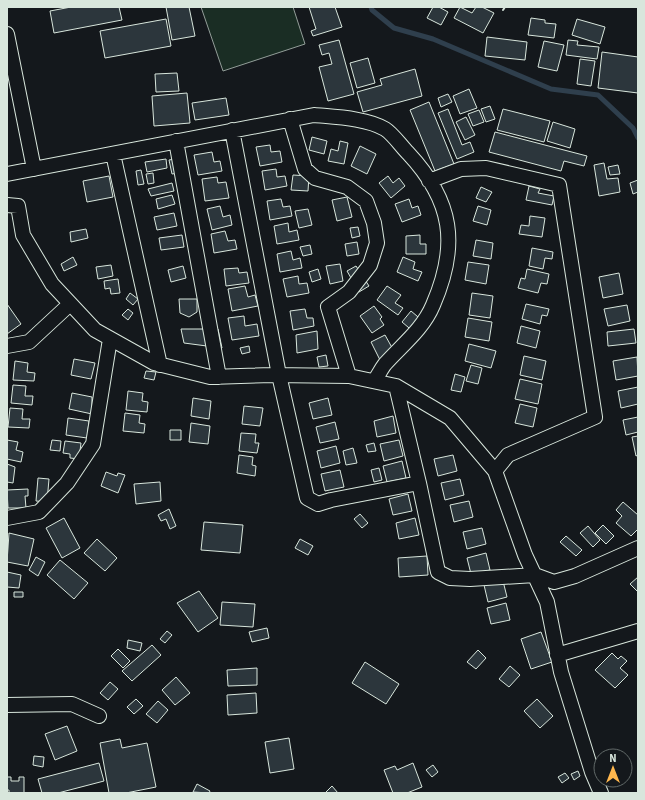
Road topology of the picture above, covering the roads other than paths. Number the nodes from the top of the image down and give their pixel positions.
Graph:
1 (7, 34) edge
2 (290, 119) junction
3 (232, 130) junction
4 (176, 141) junction
5 (113, 154) junction
6 (34, 169) junction
7 (7, 174) edge
8 (430, 181) junction
9 (7, 204) edge
10 (70, 304) junction
11 (110, 338) junction
12 (7, 346) edge
13 (160, 365) junction
14 (279, 375) junction
15 (349, 376) junction
16 (219, 377) junction
17 (374, 382) junction
18 (396, 386) junction
19 (495, 471) junction
20 (419, 484) junction
21 (7, 518) edge
22 (638, 548) edge
23 (534, 575) junction
24 (638, 631) edge
25 (557, 655) junction
26 (7, 705) edge
27 (98, 716) dead end
28 (602, 793) edge

1 - 6 street
2 - 3 street
2 - 8 street
2 - 15 street
3 - 4 street
3 - 14 street
4 - 5 street
4 - 16 street
5 - 6 street
5 - 13 street
6 - 7 street
8 - 17 street
8 - 19 street
9 - 10 street
10 - 11 street
10 - 12 street
11 - 13 street
11 - 21 street
13 - 16 street
14 - 15 street
14 - 16 street
14 - 20 street
15 - 17 street
17 - 18 street
18 - 19 street
18 - 20 street
19 - 23 street
20 - 23 street
22 - 23 street
23 - 25 street
24 - 25 street
25 - 28 street
26 - 27 street

